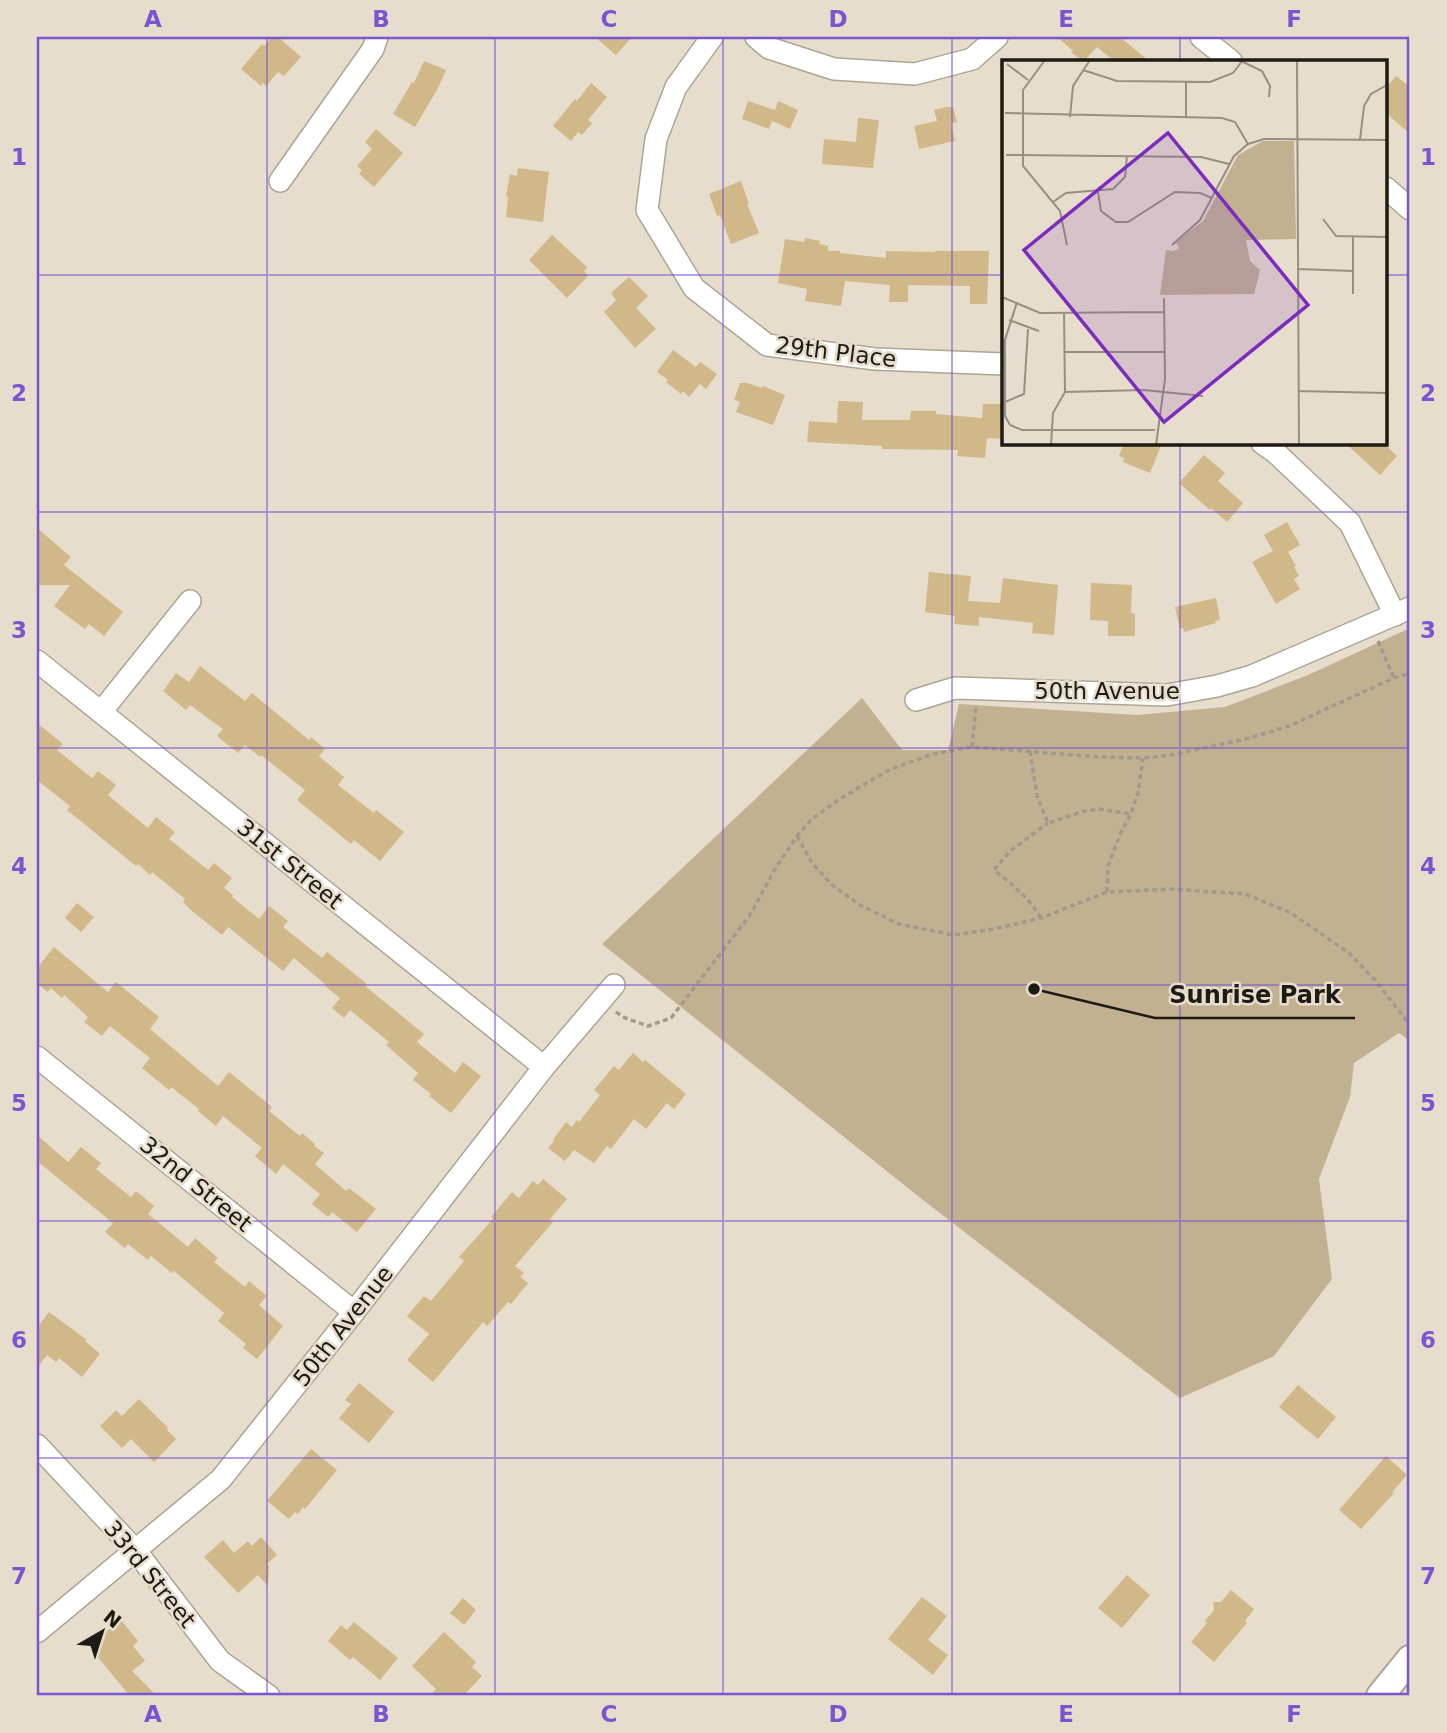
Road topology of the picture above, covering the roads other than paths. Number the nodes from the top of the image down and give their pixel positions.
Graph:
1 (377, 37) edge
2 (712, 37) edge
3 (756, 37) edge
4 (998, 37) edge
5 (1202, 37) edge
6 (1230, 60) edge
7 (280, 181) dead end
8 (1388, 190) edge
9 (1410, 209) edge
10 (1002, 364) edge
11 (1263, 444) edge
12 (190, 601) dead end
13 (1403, 611) edge
14 (37, 661) edge
15 (916, 700) dead end
16 (101, 712) junction
17 (607, 993) road end
18 (37, 1057) edge
19 (544, 1067) junction
20 (354, 1312) junction
21 (37, 1445) edge
22 (136, 1551) junction
23 (37, 1632) edge
24 (1410, 1659) edge
25 (269, 1696) edge
26 (1380, 1696) edge

1 - 7 street
2 - 10 street, 29th Place
3 - 4 street
5 - 6 street
8 - 9 street
11 - 13 street
12 - 16 street
13 - 15 street, 50th Avenue
14 - 16 street, 31st Street
16 - 19 street, 31st Street
17 - 19 street, 50th Avenue
18 - 20 street, 32nd Street
19 - 20 street, 50th Avenue
20 - 22 street, 50th Avenue
21 - 22 street, 33rd Street
22 - 23 street, 50th Avenue
22 - 25 street, 33rd Street
24 - 26 street

